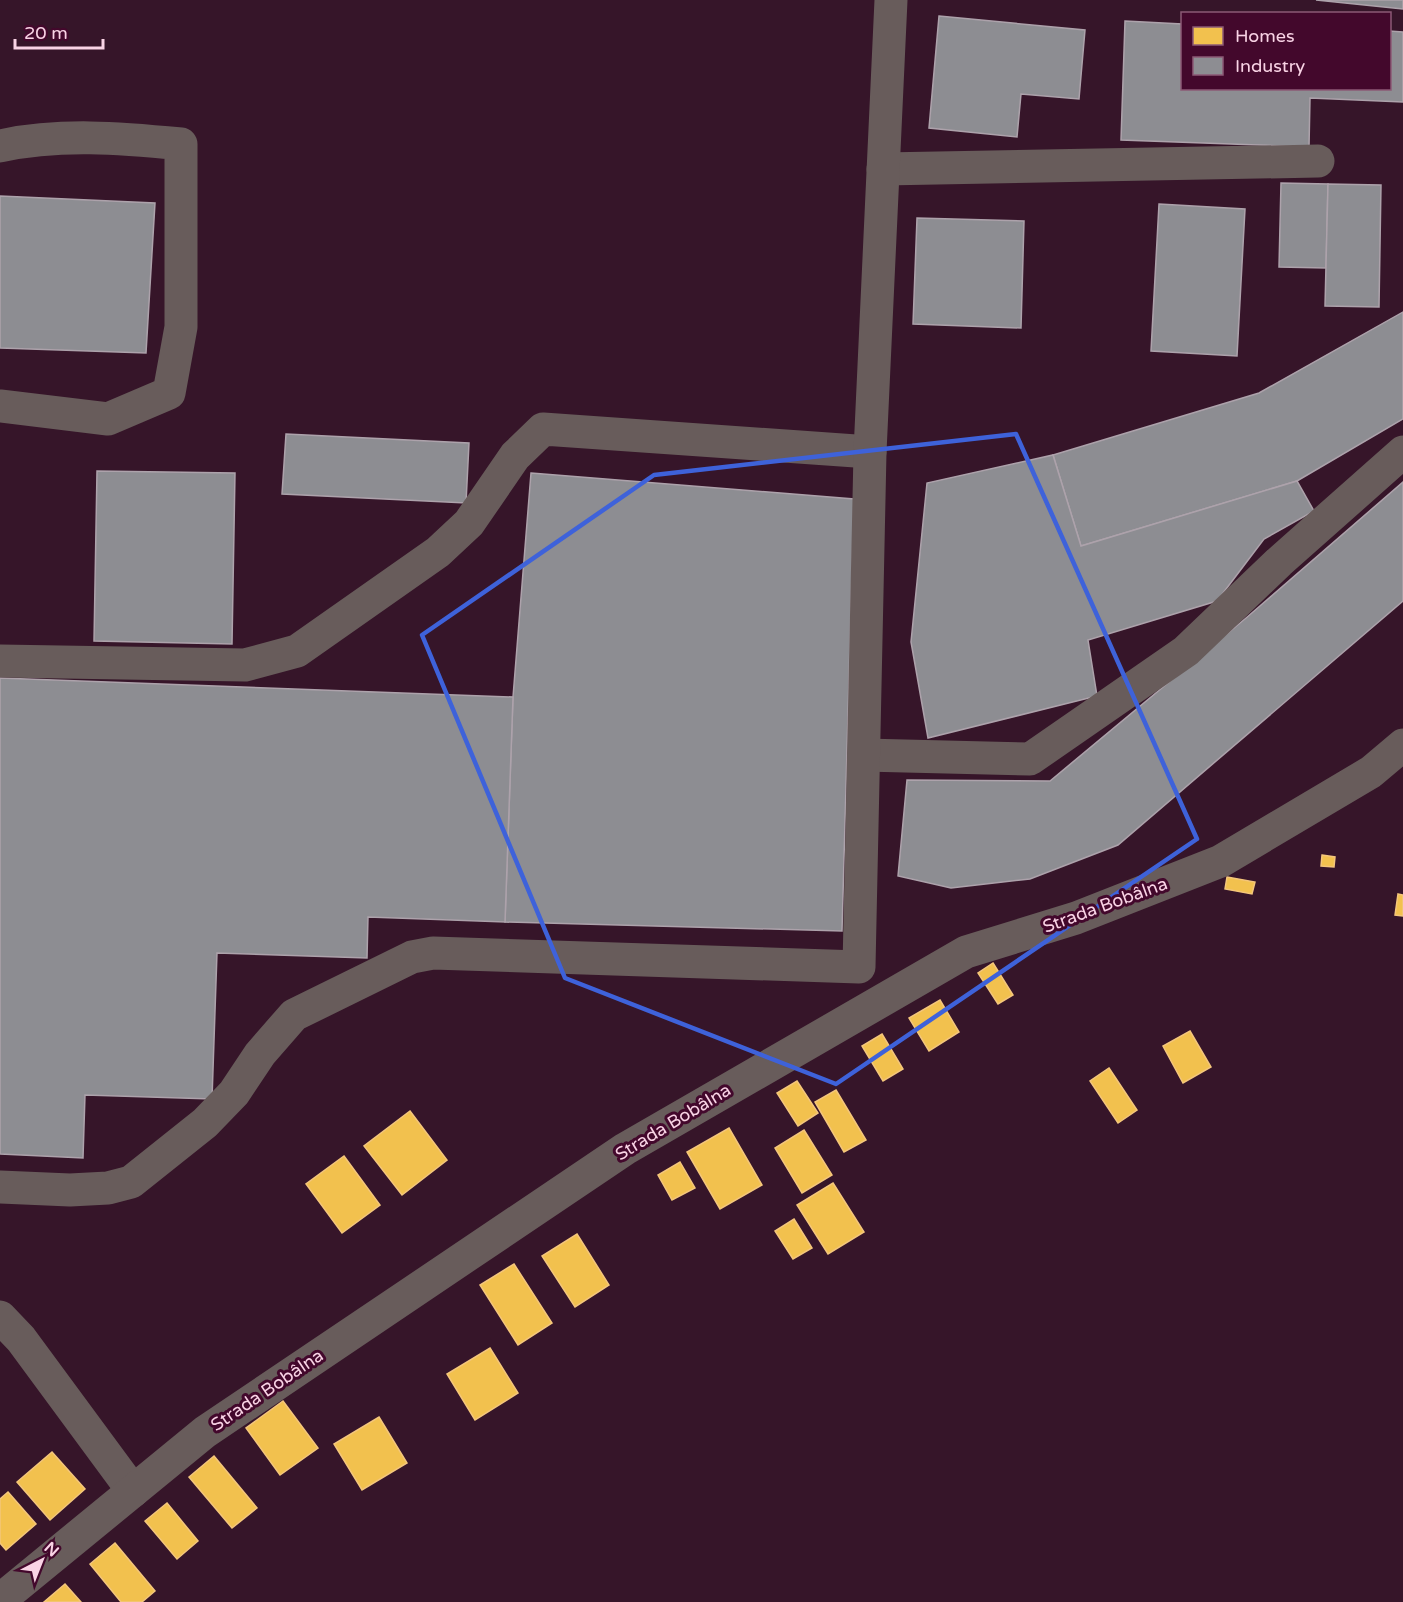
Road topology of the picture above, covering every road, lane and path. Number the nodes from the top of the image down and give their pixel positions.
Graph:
1 (891, 0) edge
2 (0, 146) edge
3 (1318, 161) dead end
4 (883, 169) junction
5 (0, 406) edge
6 (870, 452) junction
7 (1403, 452) edge
8 (0, 661) edge
9 (1403, 745) edge
10 (864, 755) junction
11 (0, 1187) edge
12 (0, 1317) edge
13 (133, 1491) junction
14 (0, 1600) edge

1 - 4 street
2 - 5 street
3 - 4 street
4 - 6 street
6 - 8 street
6 - 10 street
7 - 10 street
9 - 13 street, Strada Bobâlna
10 - 11 street
12 - 13 street
13 - 14 street, Strada Bobâlna

